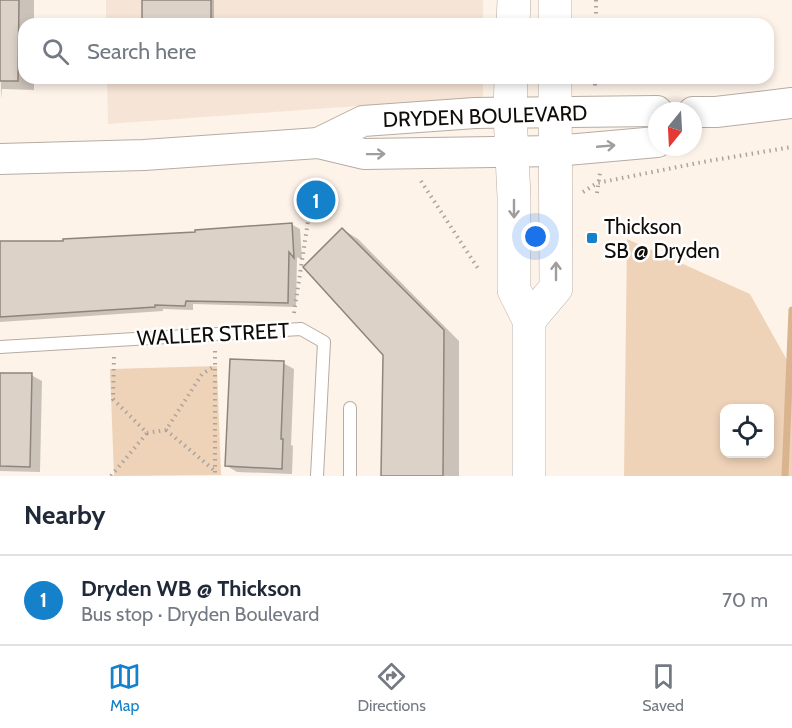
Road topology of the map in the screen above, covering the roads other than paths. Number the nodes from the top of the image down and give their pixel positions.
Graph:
1 (514, 0) edge
2 (555, 0) edge
3 (513, 18) edge
4 (555, 18) edge
5 (511, 84) edge
6 (555, 84) edge
7 (792, 103) edge
8 (648, 111) edge
9 (555, 113) junction
10 (510, 114) junction
11 (702, 116) edge
12 (318, 143) junction
13 (648, 143) edge
14 (511, 151) junction
15 (555, 151) junction
16 (0, 159) edge
17 (529, 320) junction
18 (0, 347) edge
19 (350, 408) dead end
20 (317, 476) edge
21 (350, 476) edge
22 (529, 476) edge

1 - 3 main road
2 - 4 main road
5 - 10 main road
6 - 9 main road
7 - 11 street
8 - 9 street, DRYDEN BOULEVARD
9 - 10 street, DRYDEN BOULEVARD
9 - 15 main road
10 - 12 street, DRYDEN BOULEVARD
10 - 14 main road
12 -> 14 street, DRYDEN BOULEVARD
12 - 16 street, DRYDEN BOULEVARD
15 -> 13 street, DRYDEN BOULEVARD
14 - 15 street, DRYDEN BOULEVARD
14 -> 17 main road
17 -> 15 main road
17 - 22 main road
18 - 20 lane, WALLER STREET
19 - 21 lane

